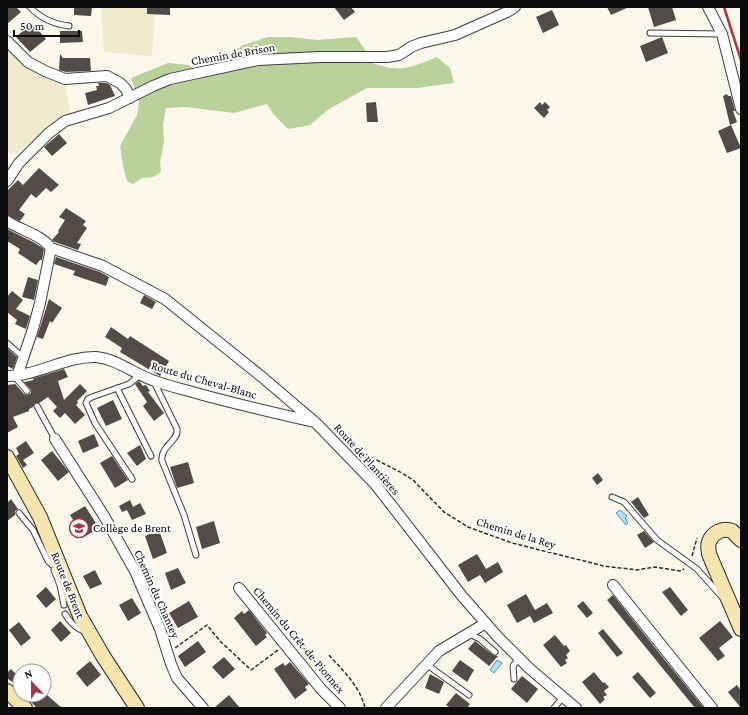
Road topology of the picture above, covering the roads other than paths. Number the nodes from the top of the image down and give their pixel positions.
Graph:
1 (30, 7) edge
2 (515, 7) edge
3 (708, 7) edge
4 (69, 26) dead end
5 (650, 33) dead end
6 (722, 34) junction
7 (7, 41) edge
8 (130, 98) junction
9 (741, 109) edge
10 (7, 181) edge
11 (7, 221) edge
12 (50, 248) junction
13 (7, 343) edge
14 (24, 358) junction
15 (140, 375) junction
16 (13, 376) edge
17 (154, 381) junction
18 (117, 388) junction
19 (27, 391) dead end
20 (37, 406) dead end
21 (316, 423) junction
22 (55, 439) joint
23 (151, 456) dead end
24 (7, 457) edge
25 (132, 479) dead end
26 (612, 497) dead end
27 (19, 513) dead end
28 (741, 540) edge
29 (196, 555) dead end
30 (56, 565) junction
31 (613, 585) dead end
32 (239, 588) dead end
33 (64, 605) dead end
34 (731, 606) junction
35 (65, 614) dead end
36 (486, 623) junction
37 (740, 623) edge
38 (88, 630) junction
39 (468, 634) junction
40 (495, 652) dead end
41 (519, 657) junction
42 (426, 664) junction
43 (514, 678) dead end
44 (7, 690) edge
45 (470, 695) dead end
46 (563, 697) junction
47 (25, 708) edge
48 (137, 708) edge
49 (203, 708) edge
50 (340, 708) edge
51 (386, 708) edge
52 (554, 708) edge
53 (576, 708) edge
54 (712, 708) edge

1 - 4 lane
2 - 8 street, Chemin de Brison
3 - 6 street
5 - 6 lane
6 - 9 street
7 - 8 street
8 - 10 street, Chemin de Brison
11 - 12 street
12 - 14 street
12 - 21 street, Route de Plantières
13 - 14 lane
14 - 16 street
15 - 16 street, Route du Cheval-Blanc
15 - 17 street, Route du Cheval-Blanc
15 - 18 lane
16 - 19 lane
17 - 21 street, Route du Cheval-Blanc
17 - 29 lane
18 - 23 lane
18 - 25 lane
20 - 22 lane, Chemin du Chantey
21 - 36 street, Route de Plantières
22 - 49 street, Chemin du Chantey
24 - 30 main road, Route de Brent
26 - 34 lane
27 - 30 lane
28 - 34 main road
30 - 33 lane
30 - 38 main road, Route de Brent
31 - 54 street
32 - 50 street, Chemin du Crêt-de-Pionnex
34 - 37 main road
35 - 38 lane
36 - 39 street
36 - 41 street, Route de Plantières
38 - 48 main road, Route de Brent
39 - 40 lane
39 - 42 street
41 - 43 lane
41 - 46 street, Route de Plantières
42 - 45 lane
42 - 51 street
44 - 47 main road
46 - 52 lane
46 - 53 street, Route de Plantières

